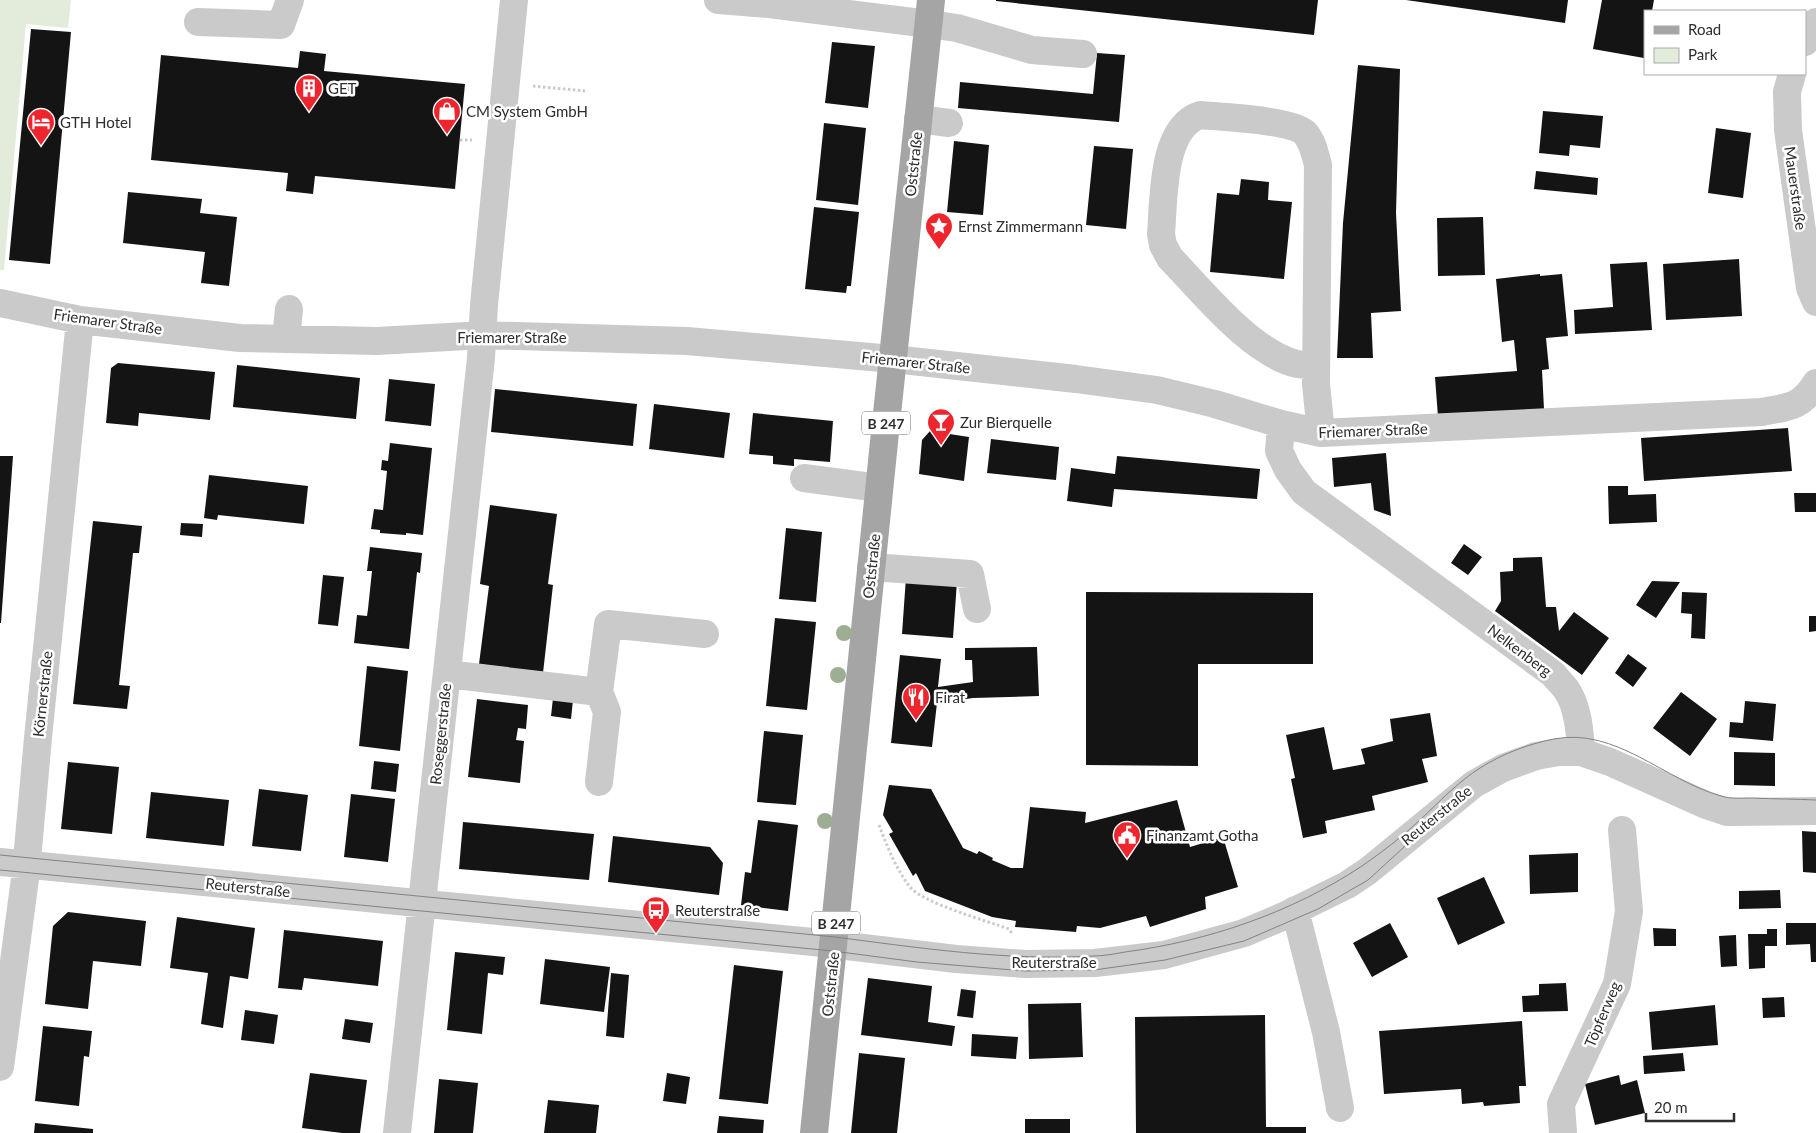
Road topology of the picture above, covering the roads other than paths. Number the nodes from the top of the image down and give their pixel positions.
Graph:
1 (290, 0) edge
2 (514, 0) edge
3 (718, 0) edge
4 (930, 12) edge
5 (198, 22) dead end
6 (1816, 22) edge
7 (1806, 40) edge
8 (1083, 54) dead end
9 (1792, 75) edge
10 (918, 119) junction
11 (949, 123) dead end
12 (1816, 302) edge
13 (0, 303) edge
14 (289, 309) dead end
15 (80, 320) junction
16 (484, 335) junction
17 (286, 339) junction
18 (893, 358) junction
19 (1316, 366) junction
20 (1816, 383) edge
21 (1282, 424) junction
22 (1321, 433) junction
23 (804, 478) dead end
24 (879, 488) junction
25 (871, 567) junction
26 (977, 609) dead end
27 (706, 634) dead end
28 (447, 674) junction
29 (599, 692) junction
30 (1581, 752) junction
31 (599, 782) dead end
32 (1816, 811) edge
33 (1622, 830) dead end
34 (13, 864) edge
35 (422, 904) junction
36 (1295, 910) junction
37 (834, 944) junction
38 (0, 1067) edge
39 (1340, 1108) dead end
40 (397, 1133) edge
41 (814, 1133) edge
42 (1563, 1133) edge

1 - 5 street
2 - 16 street, Roseggerstraße
3 - 4 street
4 - 8 street
4 - 10 main road, Oststraße / B 247
6 - 7 street
9 - 12 street, Mauerstraße
10 - 11 street
10 - 18 main road, Oststraße / B 247
13 - 15 street, Friemarer Straße
14 - 17 street
15 - 17 street, Friemarer Straße
15 - 34 street, Körnerstraße
16 - 17 street, Friemarer Straße
16 - 18 street, Friemarer Straße
16 - 28 street, Roseggerstraße
18 - 21 street, Friemarer Straße
18 - 24 main road, Oststraße / B 247
19 - 19 street
19 - 22 street
20 - 22 street, Friemarer Straße
21 - 22 street, Friemarer Straße
21 - 30 street, Nelkenberg
23 - 24 street
24 - 25 main road, Oststraße / B 247
25 - 26 street
25 - 37 main road, Oststraße / B 247
27 - 29 street
28 - 29 street
28 - 35 street, Roseggerstraße
29 - 31 street
30 - 32 street
30 - 36 street, Reuterstraße
33 - 42 street, Töpferweg
34 - 35 street, Reuterstraße
34 - 38 street, Körnerstraße
35 - 37 street, Reuterstraße
35 - 40 street, Roseggerstraße
36 - 37 street, Reuterstraße
36 - 39 street
37 - 41 main road, Oststraße / B 247

